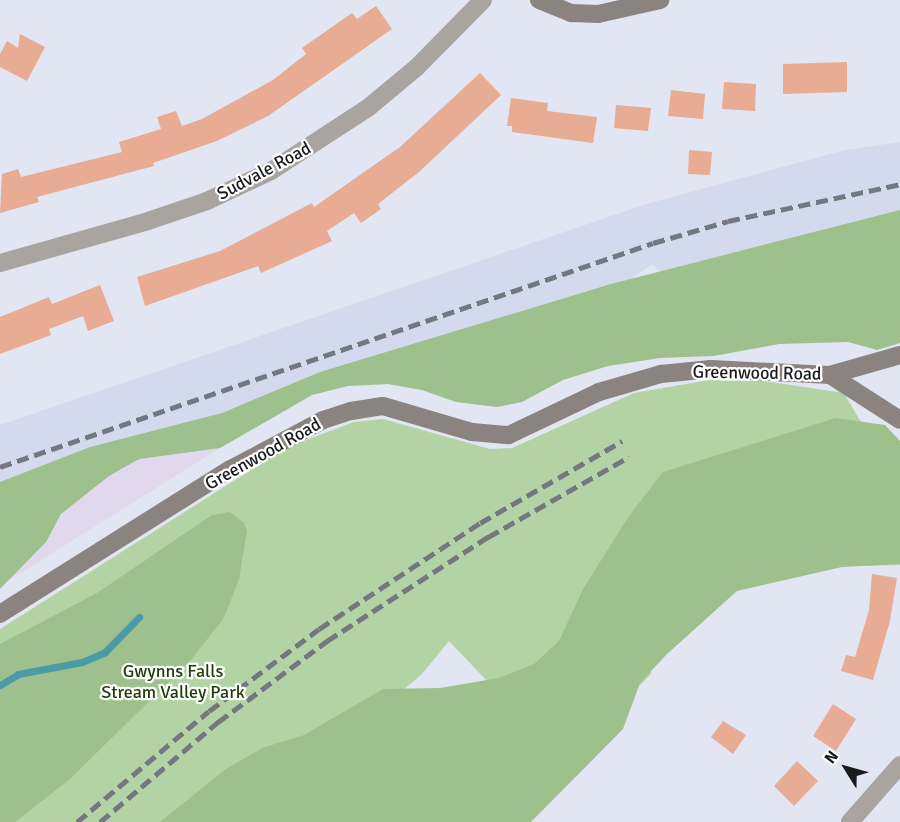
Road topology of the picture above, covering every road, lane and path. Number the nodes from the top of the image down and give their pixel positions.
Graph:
1 (483, 0) edge
2 (539, 0) edge
3 (660, 0) edge
4 (0, 263) edge
5 (900, 355) edge
6 (830, 375) junction
7 (900, 420) edge
8 (0, 614) edge
9 (900, 765) edge
10 (850, 822) edge

1 - 4 street, Sudvale Road
2 - 3 street
5 - 6 street, Greenwood Road
6 - 7 street
6 - 8 street, Greenwood Road
9 - 10 street

